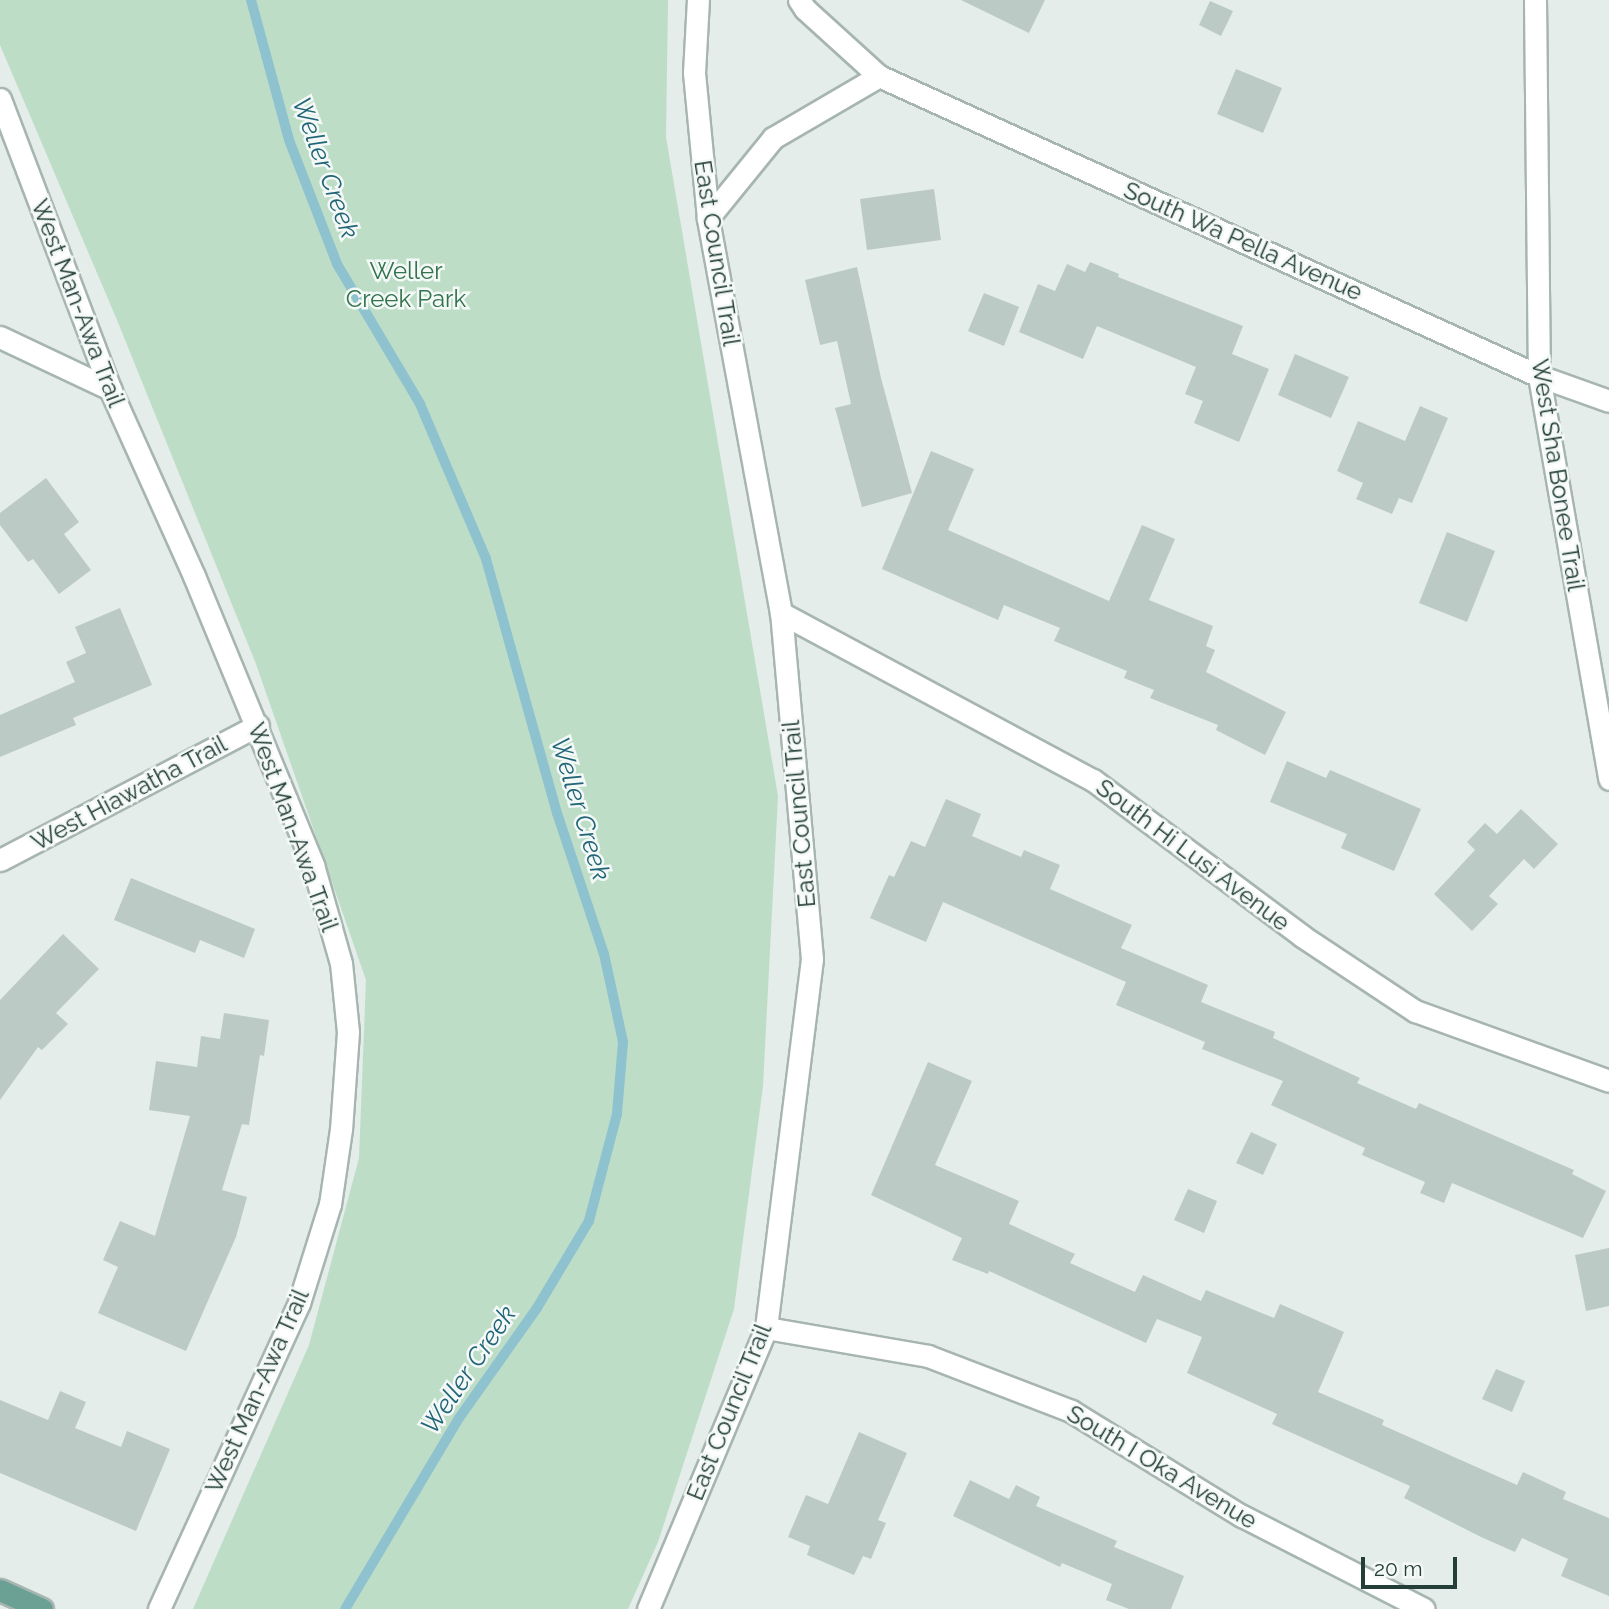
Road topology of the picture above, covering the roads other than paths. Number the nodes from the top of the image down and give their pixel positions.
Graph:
1 (698, 0) edge
2 (799, 0) edge
3 (1535, 0) edge
4 (878, 76) junction
5 (0, 99) edge
6 (708, 219) junction
7 (0, 337) edge
8 (1539, 376) junction
9 (110, 389) junction
10 (1609, 401) edge
11 (781, 613) junction
12 (258, 725) junction
13 (1609, 779) edge
14 (0, 860) edge
15 (1609, 1081) edge
16 (766, 1328) junction
17 (0, 1590) edge
18 (42, 1609) edge
19 (159, 1609) edge
20 (648, 1609) edge
21 (1424, 1609) edge

1 - 6 street, East Council Trail
2 - 4 street, South Wa Pella Avenue
3 - 8 street, West Sha Bonee Trail
4 - 6 street
4 - 8 street, South Wa Pella Avenue
5 - 9 street, West Man-Awa Trail
6 - 11 street, East Council Trail
7 - 9 street
8 - 10 street, South Wa Pella Avenue
8 - 13 street, West Sha Bonee Trail
9 - 12 street, West Man-Awa Trail
11 - 15 street, South Hi Lusi Avenue
11 - 16 street, East Council Trail
12 - 14 street, West Hiawatha Trail
12 - 19 street, West Man-Awa Trail
16 - 20 street, East Council Trail
16 - 21 street, South I Oka Avenue
17 - 18 main road

